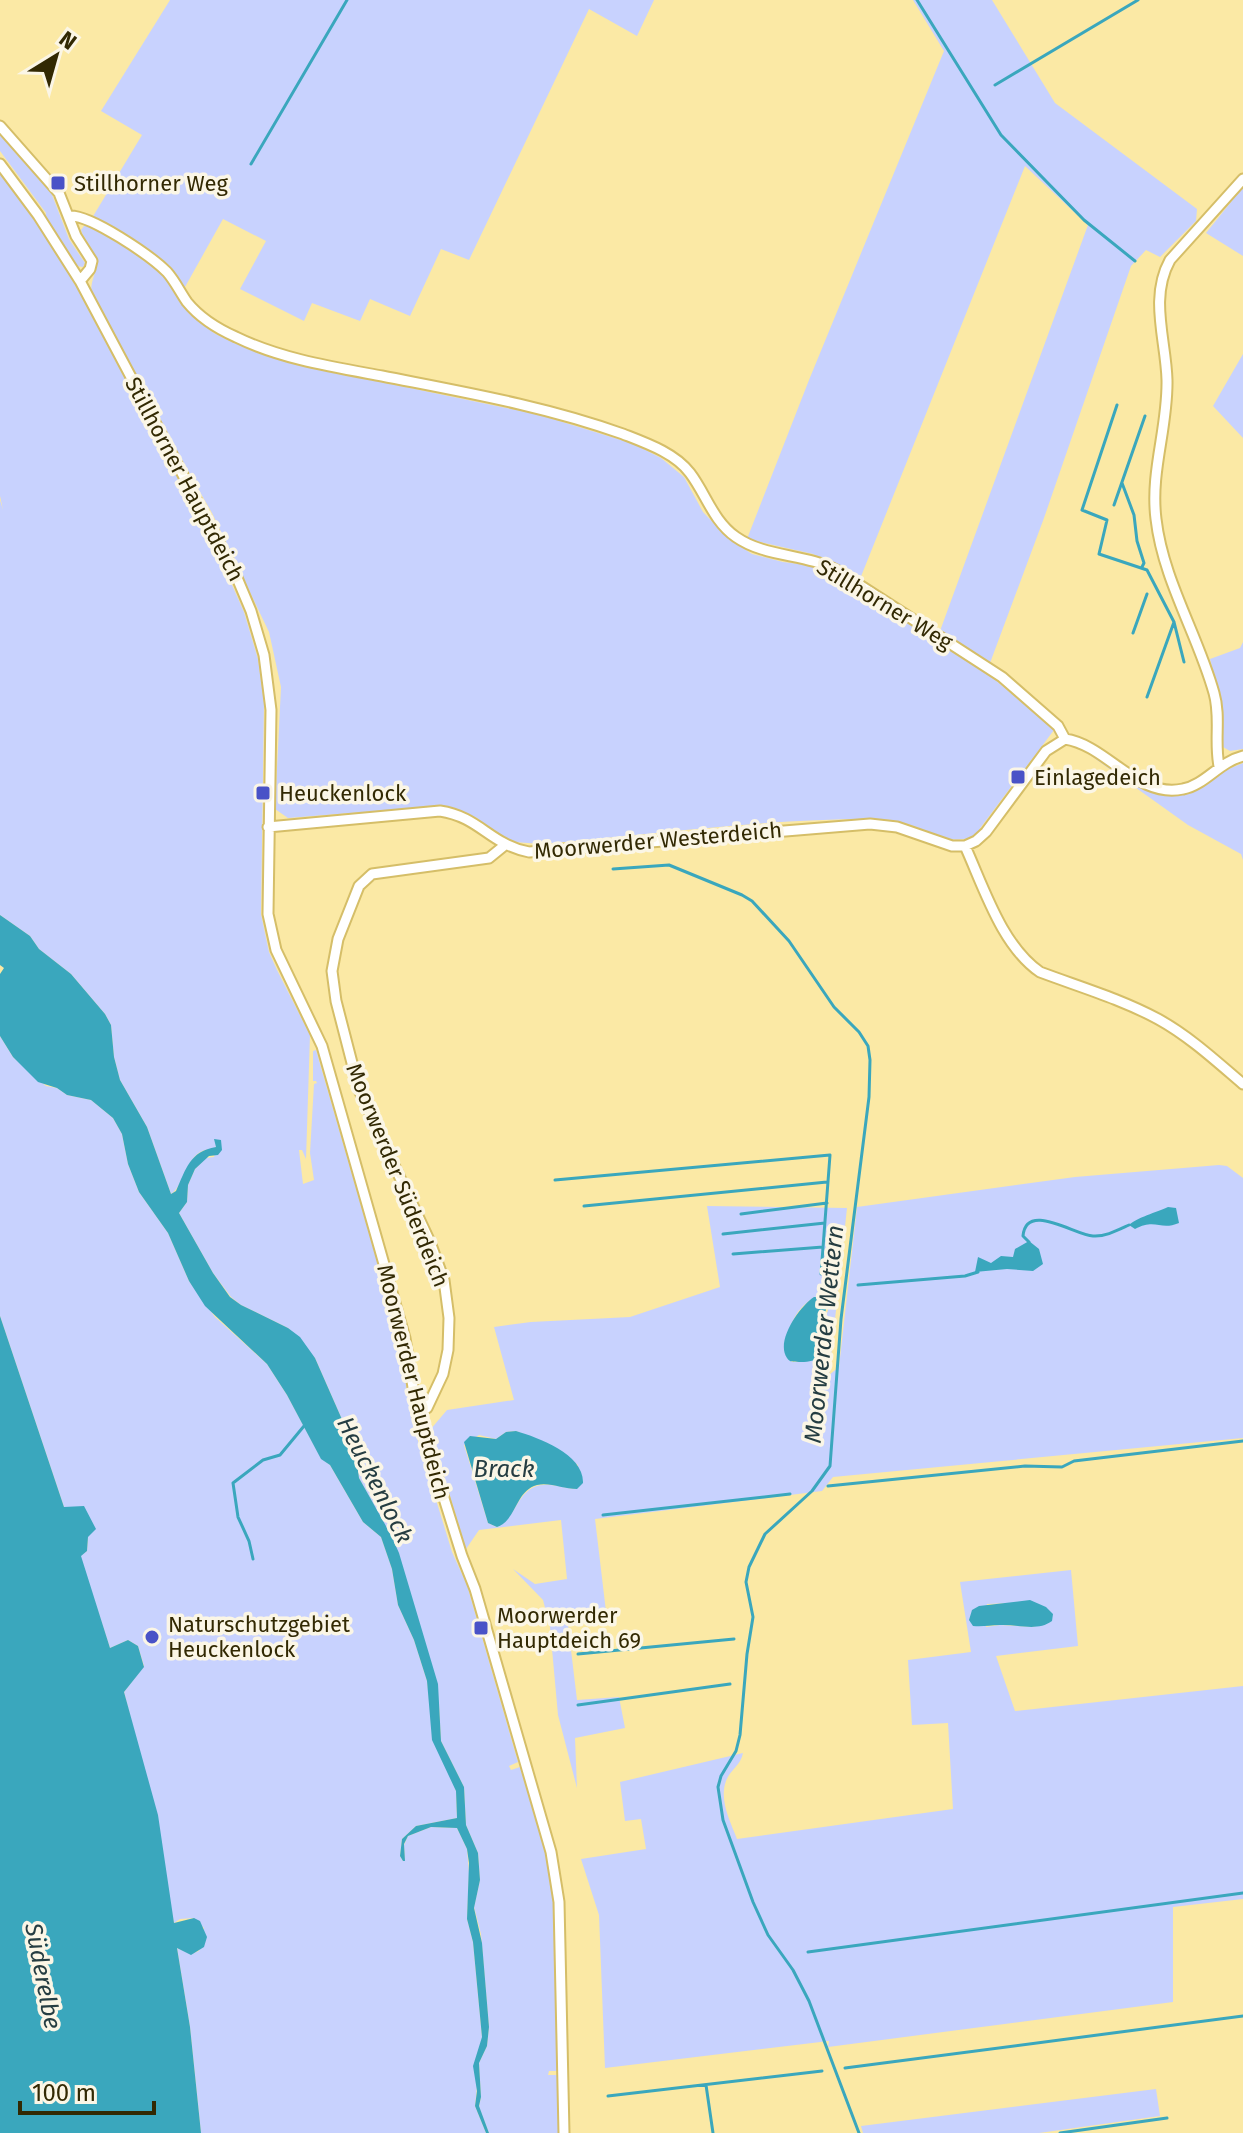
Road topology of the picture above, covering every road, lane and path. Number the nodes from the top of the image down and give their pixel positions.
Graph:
1 (0, 126) edge
2 (0, 164) edge
3 (1243, 179) edge
4 (69, 216) junction
5 (80, 281) junction
6 (1065, 739) junction
7 (1243, 756) edge
8 (1219, 766) junction
9 (268, 827) junction
10 (505, 845) junction
11 (965, 846) junction
12 (359, 886) joint
13 (1243, 1084) edge
14 (417, 1412) junction
15 (564, 2133) edge

1 - 4 street
2 - 5 street, Stillhorner Hauptdeich
3 - 8 street
4 - 5 street
4 - 6 street, Stillhorner Weg
5 - 9 street, Stillhorner Hauptdeich
6 - 8 street, Stillhorner Weg
6 - 11 street
7 - 8 street
9 - 10 street
9 - 14 street, Moorwerder Hauptdeich
10 - 11 street, Moorwerder Westerdeich
10 - 12 street, Moorwerder Westerdeich
11 - 13 street
12 - 14 street, Moorwerder Süderdeich
14 - 15 street, Moorwerder Hauptdeich

